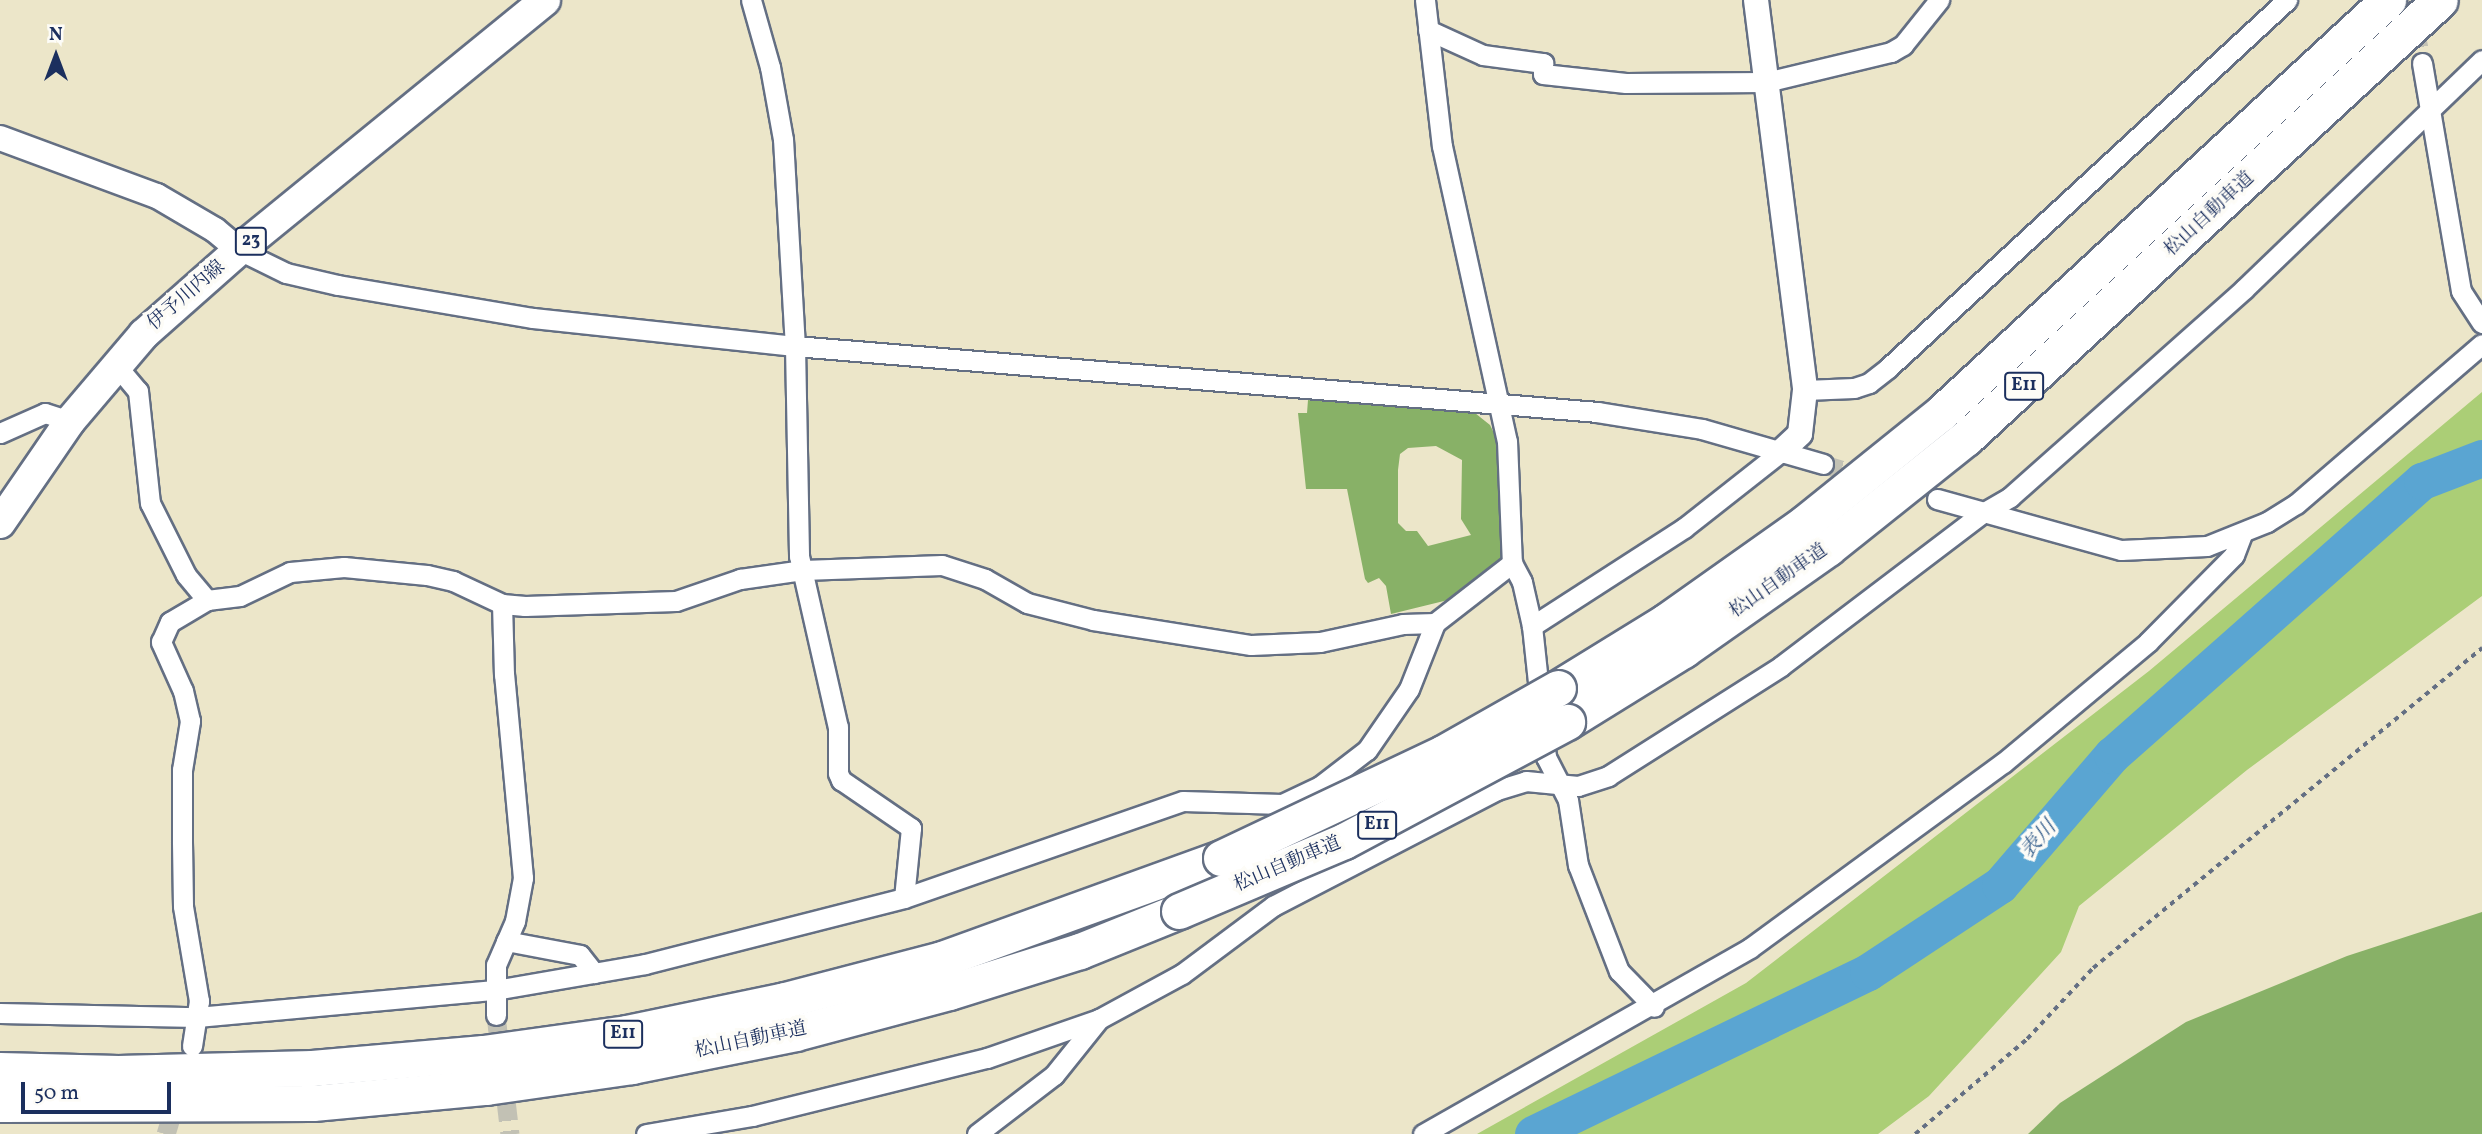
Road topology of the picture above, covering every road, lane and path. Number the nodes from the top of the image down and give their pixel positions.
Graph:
1 (545, 0) edge
2 (751, 0) edge
3 (1425, 0) edge
4 (1756, 0) edge
5 (1939, 0) edge
6 (2287, 0) edge
7 (2388, 0) edge
8 (2440, 0) edge
9 (1428, 30) junction
10 (2482, 60) edge
11 (2422, 63) tunnel mouth
12 (1766, 82) junction
13 (2429, 110) junction
14 (0, 138) edge
15 (239, 250) junction
16 (2482, 323) edge
17 (2482, 344) edge
18 (795, 346) junction
19 (116, 365) junction
20 (1805, 390) junction
21 (1499, 401) junction
22 (70, 421) junction
23 (0, 433) edge
24 (1782, 451) junction
25 (1823, 464) tunnel mouth
26 (1937, 499) dead end
27 (1981, 514) junction
28 (0, 523) edge
29 (2242, 534) junction
30 (1512, 563) junction
31 (803, 570) junction
32 (207, 600) junction
33 (502, 604) junction
34 (1434, 623) junction
35 (1532, 626) junction
36 (2482, 648) edge
37 (1555, 781) junction
38 (1282, 804) junction
39 (904, 898) junction
40 (1273, 906) junction
41 (506, 941) junction
42 (594, 973) junction
43 (495, 990) junction
44 (1654, 1007) junction
45 (0, 1013) edge
46 (496, 1015) tunnel mouth
47 (197, 1017) junction
48 (1099, 1019) junction
49 (192, 1046) dead end
50 (0, 1070) edge
51 (0, 1104) edge
52 (646, 1134) edge
53 (977, 1134) edge
54 (1423, 1134) edge
55 (1915, 1134) edge

1 - 15 main road, 伊予川内線 / 23
2 - 18 street
3 - 9 street
4 - 12 street
5 - 12 street
6 - 20 street
7 - 50 highway, 松山自動車道 / E11, bridge
8 - 51 highway, 松山自動車道 / E11, bridge
9 - 12 street
9 - 21 street
10 - 13 street
11 - 13 street
12 - 20 street
13 - 16 street
13 - 27 street
14 - 15 street
15 - 18 street
15 - 19 main road, 伊予川内線 / 23
17 - 29 street
18 - 21 street
18 - 31 street
19 - 22 main road, 伊予川内線 / 23
19 - 32 street
20 - 24 street
21 - 24 street
21 - 30 street
22 - 23 street
22 - 28 main road, 伊予川内線 / 23
24 - 25 street
24 - 35 street
26 - 27 street
27 - 29 street
27 - 37 street
29 - 44 street
30 - 34 street
30 - 35 street
31 - 33 street
31 - 34 street
31 - 39 street
32 - 33 street
32 - 47 street
33 - 41 street
34 - 38 street
35 - 37 street
36 - 55 path
37 - 40 street
37 - 44 street
38 - 39 street
38 - 40 street
39 - 42 street
40 - 48 street
41 - 42 street
41 - 43 street
42 - 43 street
43 - 46 street
43 - 47 street
44 - 54 street
45 - 47 street
47 - 49 street
48 - 52 street
48 - 53 street

